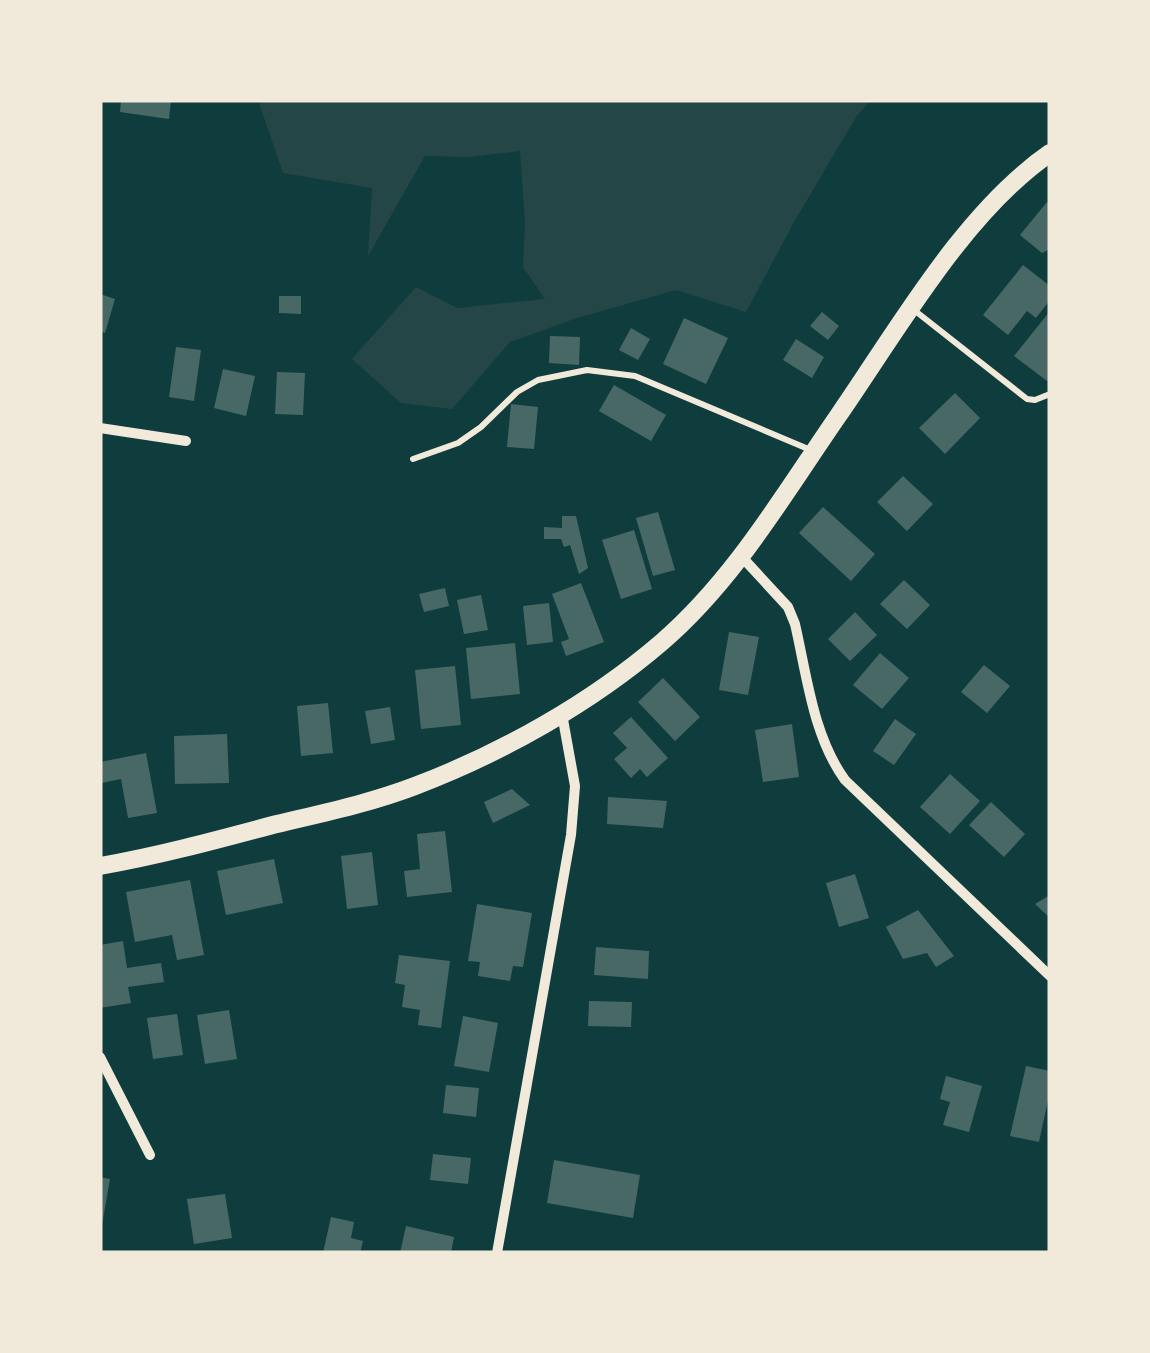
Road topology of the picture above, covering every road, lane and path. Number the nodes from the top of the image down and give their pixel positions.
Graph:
1 (1050, 153) edge
2 (913, 309) junction
3 (1050, 394) edge
4 (100, 428) edge
5 (186, 441) dead end
6 (814, 451) junction
7 (413, 459) dead end
8 (740, 556) junction
9 (562, 713) junction
10 (100, 866) edge
11 (1050, 976) edge
12 (100, 1057) edge
13 (150, 1155) dead end
14 (497, 1253) edge

1 - 2 main road
2 - 3 lane
2 - 6 main road
4 - 5 street
6 - 7 lane
6 - 8 main road
8 - 9 main road
8 - 11 street
9 - 10 main road
9 - 14 street
12 - 13 street

